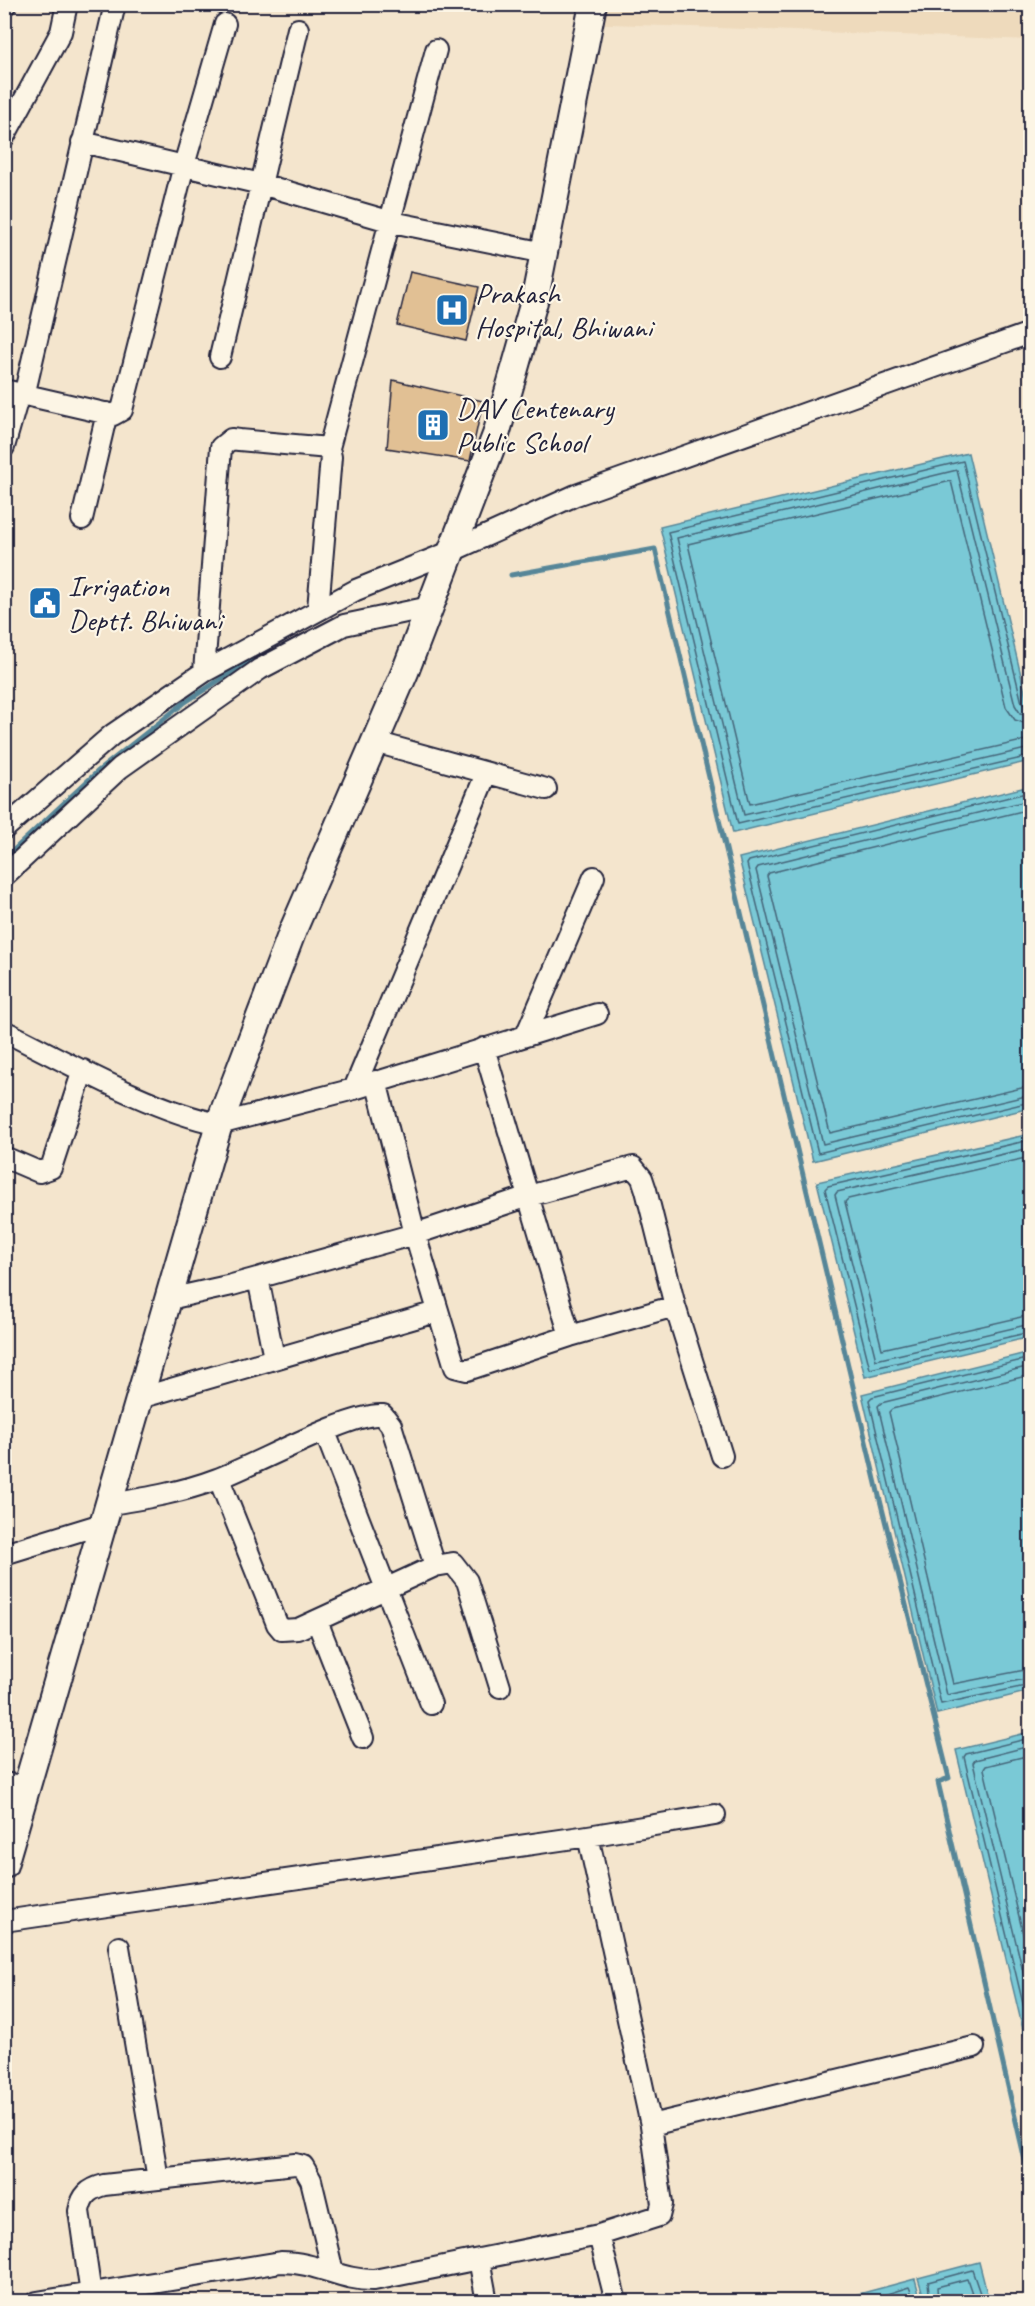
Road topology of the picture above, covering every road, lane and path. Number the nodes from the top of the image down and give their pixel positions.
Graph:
1 (67, 4) edge
2 (115, 4) edge
3 (593, 4) edge
4 (225, 24) dead end
5 (298, 29) dead end
6 (436, 50) dead end
7 (4, 137) edge
8 (82, 142) junction
9 (184, 165) junction
10 (261, 184) junction
11 (392, 222) junction
12 (545, 253) junction
13 (1030, 333) edge
14 (220, 357) dead end
15 (16, 393) edge
16 (106, 413) junction
17 (4, 447) edge
18 (329, 448) junction
19 (82, 519) dead end
20 (450, 552) junction
21 (430, 607) junction
22 (318, 609) junction
23 (204, 672) junction
24 (375, 742) junction
25 (486, 774) junction
26 (546, 789) dead end
27 (4, 829) edge
28 (4, 876) edge
29 (594, 877) dead end
30 (597, 1014) dead end
31 (4, 1031) edge
32 (526, 1035) junction
33 (484, 1048) junction
34 (83, 1070) junction
35 (376, 1081) junction
36 (354, 1089) junction
37 (219, 1124) junction
38 (4, 1157) edge
39 (529, 1196) junction
40 (415, 1234) junction
41 (258, 1278) junction
42 (169, 1299) junction
43 (675, 1306) junction
44 (436, 1312) junction
45 (570, 1336) junction
46 (274, 1358) junction
47 (140, 1398) junction
48 (325, 1432) junction
49 (722, 1456) dead end
50 (219, 1479) junction
51 (108, 1513) junction
52 (4, 1554) edge
53 (435, 1566) junction
54 (387, 1590) junction
55 (317, 1621) junction
56 (500, 1687) dead end
57 (431, 1704) dead end
58 (363, 1738) dead end
59 (16, 1785) edge
60 (715, 1815) dead end
61 (588, 1836) junction
62 (4, 1865) edge
63 (4, 1921) edge
64 (119, 1947) dead end
65 (974, 2047) dead end
66 (651, 2125) junction
67 (158, 2179) junction
68 (599, 2235) junction
69 (479, 2259) junction
70 (333, 2272) junction
71 (91, 2297) edge
72 (37, 2301) edge
73 (487, 2301) edge
74 (616, 2301) edge

1 - 7 street
2 - 8 street
3 - 12 main road
4 - 9 street
5 - 10 street
6 - 11 street
8 - 9 street
8 - 15 street
9 - 10 street
9 - 16 street
10 - 11 street
10 - 14 street
11 - 12 street
11 - 18 street
12 - 20 main road
13 - 20 street
15 - 16 street
15 - 17 street
16 - 19 street
18 - 22 street
18 - 23 street
20 - 21 main road
20 - 22 street
21 - 24 main road
21 - 28 street
22 - 23 street
23 - 27 street
24 - 25 street
24 - 37 main road
25 - 26 street
25 - 36 street
29 - 32 street
30 - 32 street
31 - 34 street
32 - 33 street
33 - 35 street
33 - 39 street
34 - 37 street
34 - 38 street
35 - 36 street
35 - 40 street
36 - 37 street
37 - 42 main road
39 - 40 street
39 - 43 street
39 - 45 street
40 - 41 street
40 - 44 street
41 - 42 street
41 - 46 street
42 - 47 main road
43 - 45 street
43 - 49 street
44 - 45 street
44 - 46 street
46 - 47 street
47 - 51 main road
48 - 50 street
48 - 53 street
48 - 54 street
50 - 51 street
50 - 55 street
51 - 52 street
51 - 59 main road
53 - 54 street
53 - 56 street
54 - 55 street
54 - 57 street
55 - 58 street
59 - 62 main road
60 - 61 street
61 - 63 street
61 - 66 street
64 - 67 street
65 - 66 street
66 - 68 street
67 - 70 street
67 - 71 street
68 - 69 street
68 - 74 street
69 - 70 street
69 - 73 street
70 - 71 street
71 - 72 street

